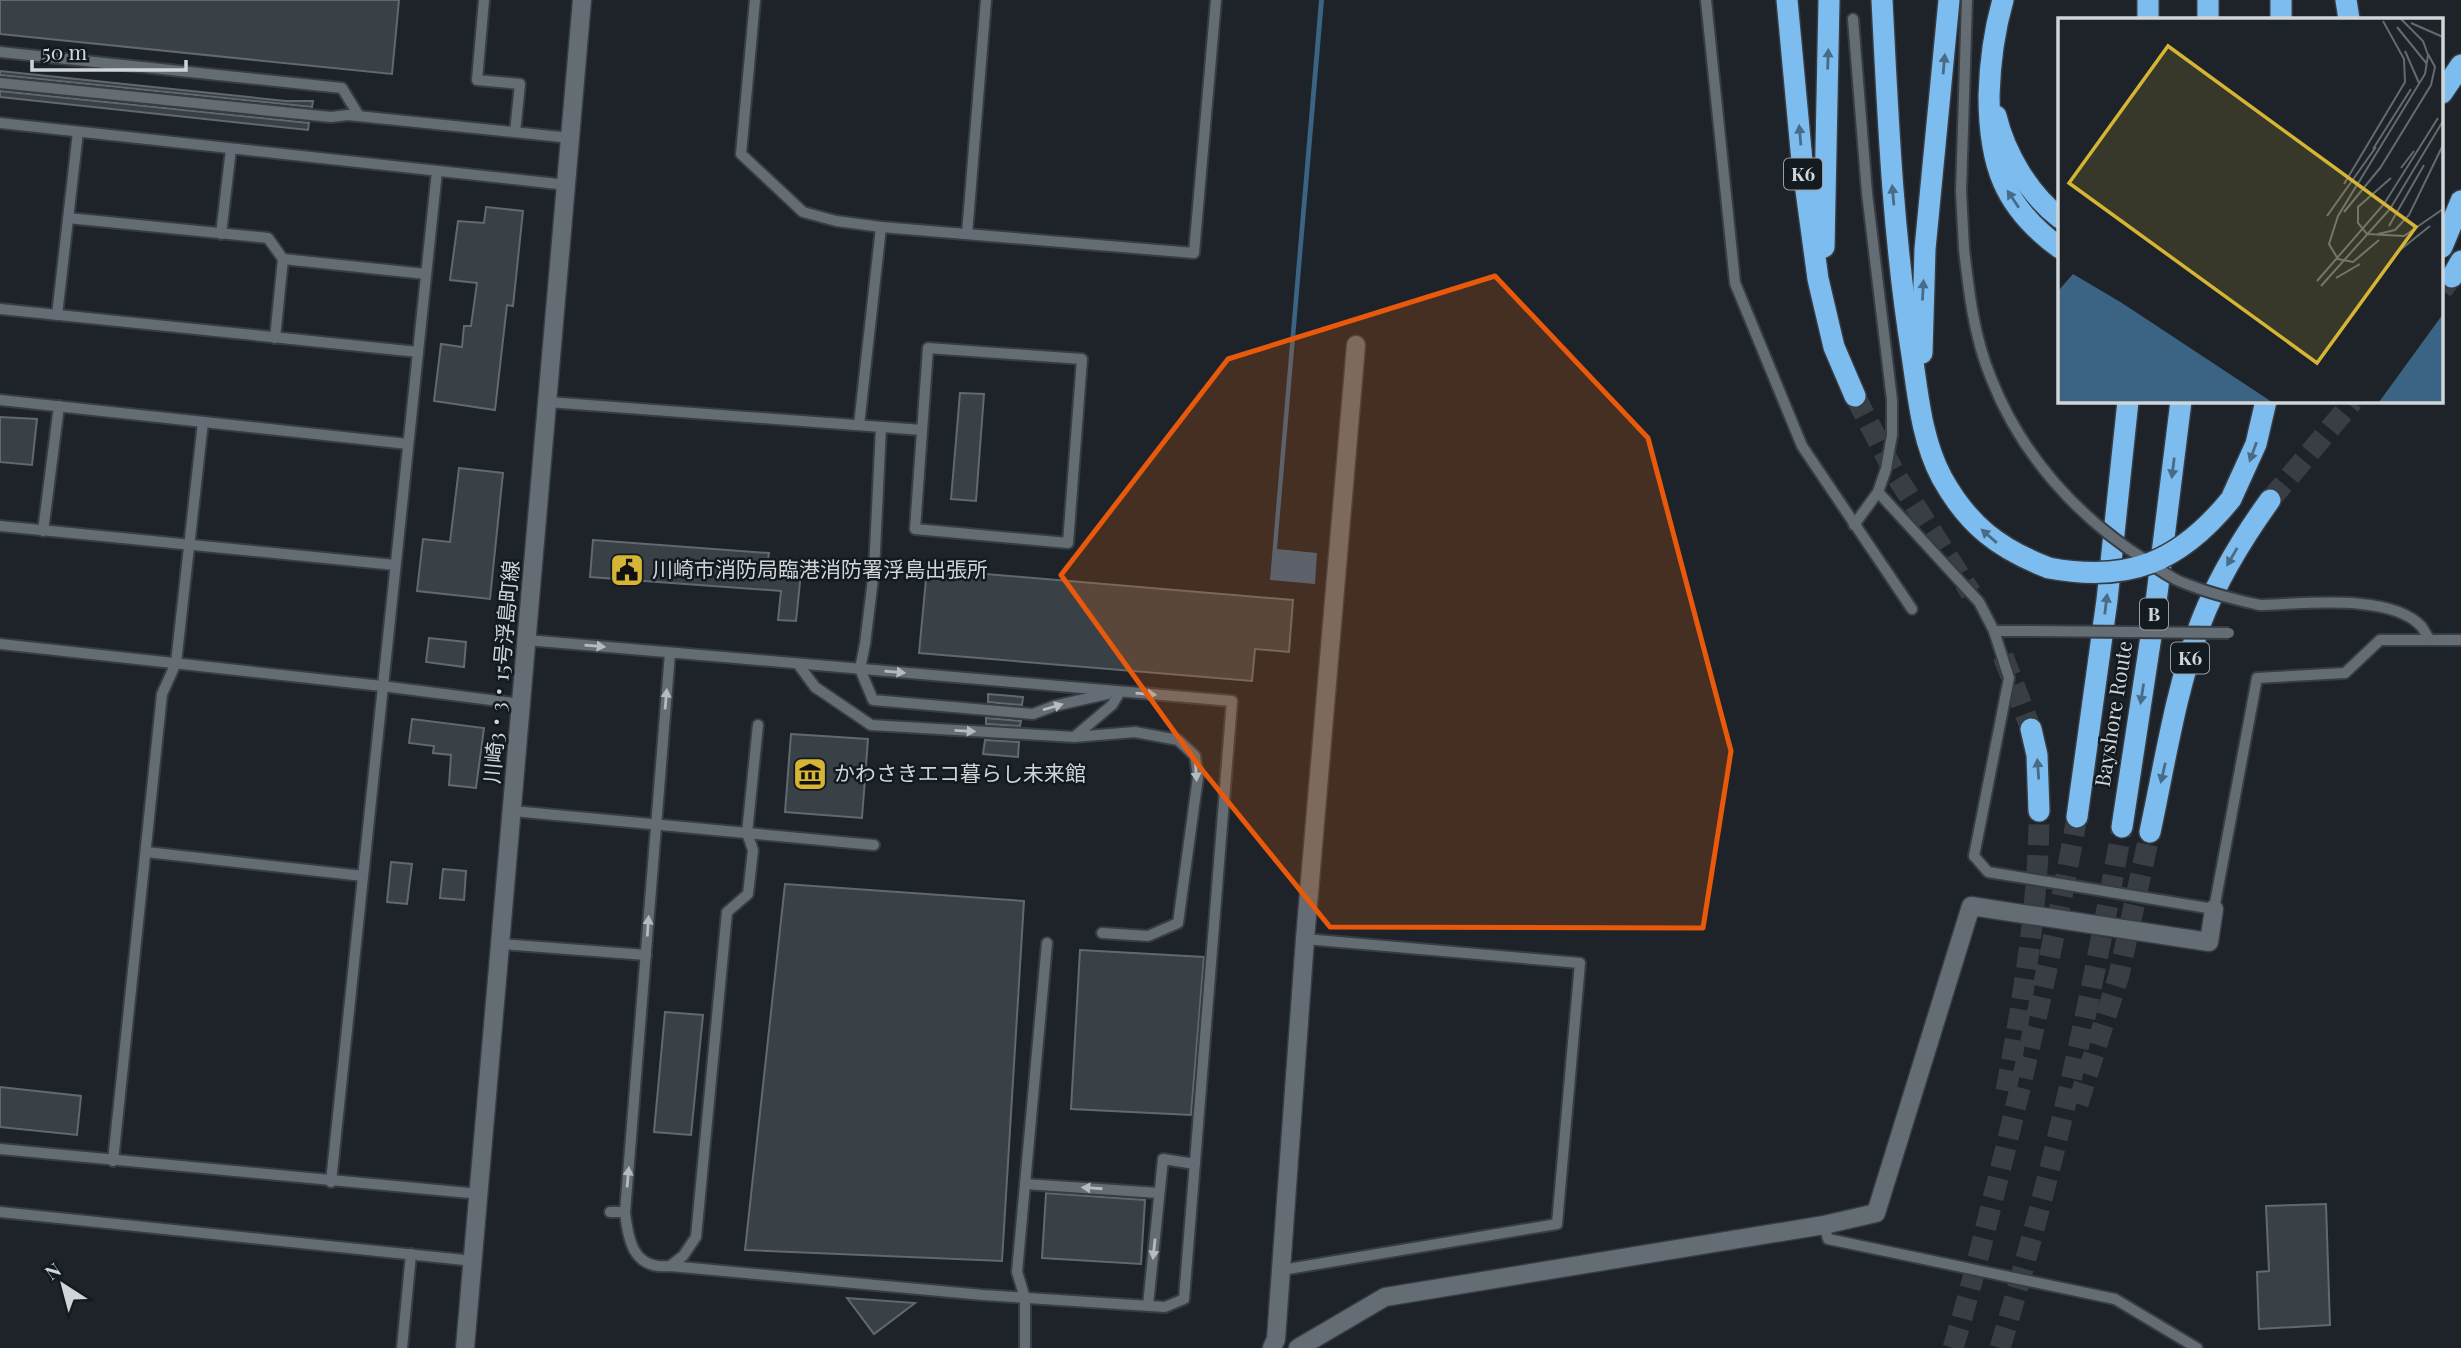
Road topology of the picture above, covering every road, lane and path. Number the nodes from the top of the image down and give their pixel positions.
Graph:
1 (484, 0) edge
2 (582, 0) edge
3 (755, 0) edge
4 (986, 0) edge
5 (1216, 0) edge
6 (1706, 0) edge
7 (1787, 0) edge
8 (1829, 0) edge
9 (1882, 0) edge
10 (1949, 0) edge
11 (1966, 0) edge
12 (2003, 0) edge
13 (2148, 0) edge
14 (2208, 0) edge
15 (2281, 0) edge
16 (2346, 0) edge
17 (2353, 0) edge
18 (2148, 18) edge
19 (2208, 18) edge
20 (2281, 18) edge
21 (2350, 18) edge
22 (2350, 18) edge
23 (1853, 19) dead end
24 (0, 51) edge
25 (2461, 65) edge
26 (0, 83) edge
27 (1990, 86) junction
28 (2444, 90) edge
29 (359, 116) junction
30 (0, 123) edge
31 (78, 132) junction
32 (515, 132) junction
33 (571, 138) junction
34 (231, 149) junction
35 (437, 171) junction
36 (567, 185) junction
37 (2461, 201) edge
38 (2058, 217) edge
39 (68, 218) junction
40 (881, 227) junction
41 (221, 234) junction
42 (967, 234) junction
43 (2444, 242) edge
44 (2058, 247) edge
45 (283, 259) junction
46 (426, 274) junction
47 (0, 309) edge
48 (57, 315) junction
49 (275, 338) junction
50 (1356, 345) dead end
51 (1834, 347) junction
52 (418, 352) junction
53 (1855, 396) tunnel mouth
54 (0, 400) edge
55 (548, 402) junction
56 (2128, 402) edge
57 (2181, 402) edge
58 (2266, 402) edge
59 (59, 407) junction
60 (202, 422) junction
61 (859, 425) junction
62 (881, 427) junction
63 (922, 430) junction
64 (1925, 432) junction
65 (408, 444) junction
66 (1878, 492) junction
67 (2270, 500) tunnel mouth
68 (1854, 525) junction
69 (0, 526) edge
70 (43, 531) junction
71 (190, 545) junction
72 (395, 565) junction
73 (1912, 609) dead end
74 (1994, 631) junction
75 (2229, 633) dead end
76 (527, 640) junction
77 (2430, 640) junction
78 (2461, 640) edge
79 (0, 644) edge
80 (670, 653) junction
81 (176, 663) junction
82 (798, 664) junction
83 (860, 669) junction
84 (382, 686) junction
85 (1120, 692) junction
86 (522, 704) junction
87 (758, 725) dead end
88 (2031, 729) tunnel mouth
89 (1074, 737) junction
90 (513, 811) junction
91 (2039, 811) tunnel mouth
92 (2077, 817) tunnel mouth
93 (656, 824) junction
94 (2122, 827) tunnel mouth
95 (2150, 832) tunnel mouth
96 (747, 833) junction
97 (874, 845) dead end
98 (146, 852) junction
99 (363, 876) junction
100 (2214, 909) junction
101 (1102, 933) dead end
102 (1305, 939) junction
103 (1047, 943) dead end
104 (501, 944) junction
105 (646, 955) junction
106 (0, 1149) edge
107 (113, 1161) junction
108 (1195, 1164) junction
109 (331, 1182) junction
110 (1025, 1184) junction
111 (1160, 1193) junction
112 (480, 1194) junction
113 (0, 1212) edge
114 (610, 1212) dead end
115 (625, 1212) junction
116 (1824, 1224) junction
117 (411, 1254) junction
118 (474, 1261) junction
119 (670, 1266) junction
120 (1282, 1270) junction
121 (1025, 1298) junction
122 (1148, 1306) junction
123 (402, 1348) edge
124 (465, 1348) edge
125 (1025, 1348) edge
126 (1272, 1348) edge
127 (1298, 1348) edge
128 (2197, 1348) edge

1 - 32 lane
2 - 33 street, 川崎3・3・15号浮島町線
3 - 40 lane
4 - 42 lane
5 - 42 lane
6 - 68 lane
51 -> 7 highway, K6
51 -> 8 highway
64 -> 9 highway
64 -> 10 highway
11 - 77 lane, bridge
12 - 27 highway
13 - 18 highway
14 - 19 highway
15 - 20 highway
16 - 21 highway
17 - 22 highway
23 - 66 lane
24 - 29 lane
25 - 28 highway
26 - 29 lane
27 - 38 highway
44 -> 27 highway
29 - 32 lane
30 - 31 lane
31 - 34 lane
31 - 39 lane
32 - 33 lane
33 - 36 street, 川崎3・3・15号浮島町線
34 - 35 lane
34 - 41 lane
35 - 36 lane
35 - 46 lane
36 - 55 street, 川崎3・3・15号浮島町線
37 - 43 highway
39 - 41 lane
39 - 48 lane
40 - 42 lane
40 - 61 lane
41 - 45 lane
45 - 46 lane
45 - 49 lane
46 - 52 lane
47 - 48 lane
48 - 49 lane
49 - 52 lane
50 - 102 street
51 - 53 highway, K6
52 - 65 lane
54 - 59 lane
55 - 61 lane
55 - 76 street, 川崎3・3・15号浮島町線
92 -> 56 highway, Bayshore Route
57 -> 94 highway, Bayshore Route / B
58 -> 64 highway, bridge
59 - 60 lane
59 - 70 lane
60 - 65 lane
60 - 71 lane
61 - 62 lane
62 - 63 lane
62 - 83 lane
63 - 63 lane
65 - 72 lane
66 - 68 lane
66 - 74 lane
67 -> 95 highway, K6
68 - 73 lane
69 - 70 lane
70 - 71 lane
71 - 72 lane
71 - 81 lane
72 - 84 lane
74 - 75 lane, bridge
74 - 100 lane
76 -> 80 lane
76 - 86 street, 川崎3・3・15号浮島町線
77 - 78 lane
77 - 100 lane
79 - 81 lane
80 - 82 lane
93 -> 80 lane
81 - 84 lane
81 - 98 lane
82 - 83 lane
82 -> 89 lane
83 -> 85 lane
83 -> 85 lane
84 - 86 lane
84 - 99 lane
85 - 89 lane
85 -> 108 lane
86 - 90 street, 川崎3・3・15号浮島町線
87 - 96 lane
91 -> 88 highway
89 -> 101 lane
90 - 93 lane
90 - 104 street, 川崎3・3・15号浮島町線
93 - 96 lane
105 -> 93 lane
96 - 97 lane
96 - 119 lane
98 - 99 lane
98 - 107 lane
99 - 109 lane
100 - 116 street
102 - 120 street
102 - 120 lane
103 - 110 lane
104 - 105 lane
104 - 112 street, 川崎3・3・15号浮島町線
115 -> 105 lane
106 - 107 lane
107 - 109 lane
108 - 111 lane
108 - 122 lane
109 - 112 lane
111 -> 110 lane
110 - 121 lane
111 -> 122 lane
112 - 118 street, 川崎3・3・15号浮島町線
113 - 117 lane
114 - 115 lane
115 - 119 lane
116 - 127 street
116 - 128 lane
117 - 118 lane
117 - 123 lane
118 - 124 street, 川崎3・3・15号浮島町線
119 - 121 lane
120 - 126 street
121 - 122 lane
121 - 125 lane

